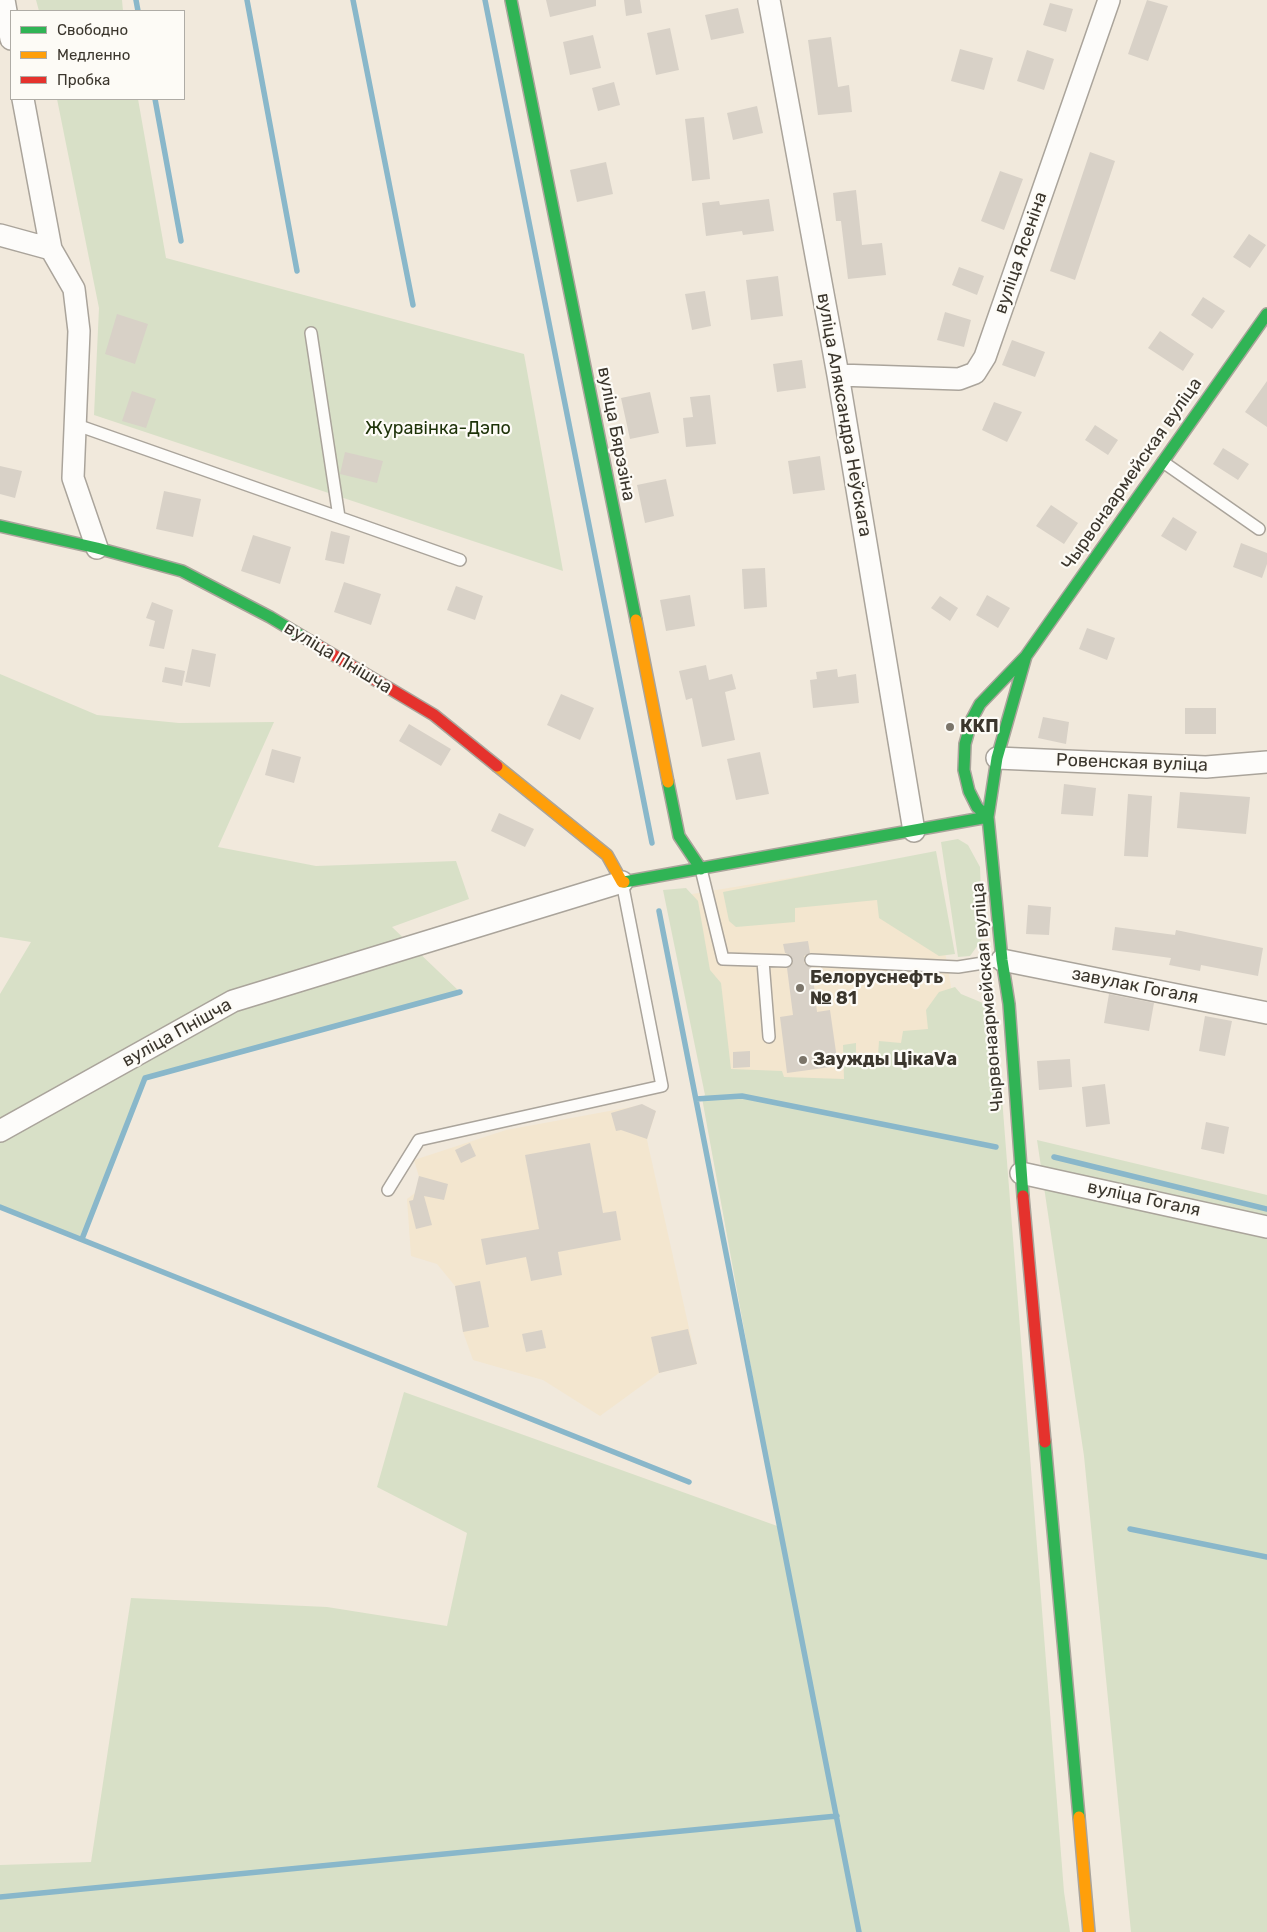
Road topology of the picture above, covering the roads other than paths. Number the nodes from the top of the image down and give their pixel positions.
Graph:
1 (4, 0) edge
2 (511, 0) edge
3 (769, 0) edge
4 (1109, 0) edge
5 (10, 33) edge
6 (23, 100) edge
7 (0, 235) edge
8 (51, 249) junction
9 (1267, 314) edge
10 (310, 333) dead end
11 (838, 376) junction
12 (74, 424) junction
13 (1163, 462) junction
14 (339, 517) junction
15 (0, 526) edge
16 (1259, 529) dead end
17 (96, 548) junction
18 (460, 560) dead end
19 (1026, 656) junction
20 (997, 758) junction
21 (1267, 762) edge
22 (988, 817) junction
23 (914, 831) junction
24 (701, 869) junction
25 (622, 882) junction
26 (811, 960) dead end
27 (1002, 960) junction
28 (763, 961) junction
29 (786, 961) dead end
30 (1267, 1013) edge
31 (769, 1037) dead end
32 (0, 1131) edge
33 (1021, 1173) junction
34 (388, 1190) dead end
35 (1267, 1227) edge
36 (1089, 1932) edge

1 - 5 street
2 - 24 street, вуліца Бярэзіна
3 - 11 street, вуліца Аляксандра Неўскага
4 - 11 street, вуліца Ясеніна
6 - 8 street
7 - 8 street
8 - 12 street
9 - 13 street, Чырвонаармейская вуліца
10 - 14 lane
11 - 23 street, вуліца Аляксандра Неўскага
12 - 14 lane
12 - 17 street
13 - 16 lane
13 - 19 street, Чырвонаармейская вуліца
14 - 18 lane
15 - 17 street, вуліца Пнішча
17 - 25 street, вуліца Пнішча
19 - 20 street, Чырвонаармейская вуліца
19 - 22 street, Чырвонаармейская вуліца
20 - 21 street, Ровенская вуліца
20 - 22 street, Чырвонаармейская вуліца
22 - 23 street, вуліца Пнішча
22 - 27 street, Чырвонаармейская вуліца
23 - 24 street, вуліца Пнішча
24 - 25 street, вуліца Пнішча
24 - 28 lane
25 - 32 street, вуліца Пнішча
25 - 34 lane
26 - 27 lane
27 - 30 street, завулак Гогаля
27 - 33 street, Чырвонаармейская вуліца
28 - 29 lane
28 - 31 lane
33 - 35 street, вуліца Гогаля
33 - 36 street, Чырвонаармейская вуліца

